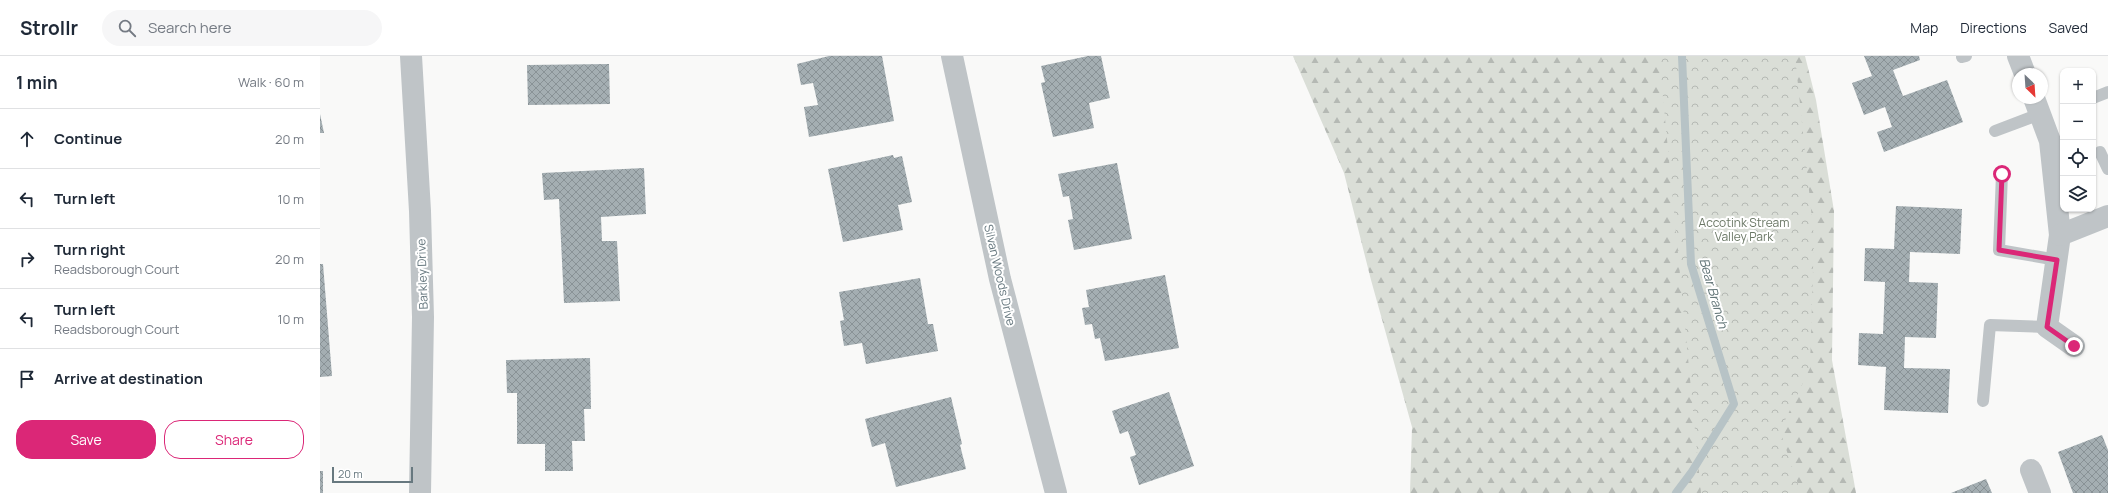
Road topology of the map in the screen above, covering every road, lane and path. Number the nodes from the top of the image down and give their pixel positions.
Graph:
1 (411, 56) edge
2 (952, 56) edge
3 (2018, 56) edge
4 (2023, 68) edge
5 (2108, 92) edge
6 (2096, 97) edge
7 (2037, 106) edge
8 (1994, 131) dead end
9 (2100, 152) dead end
10 (2108, 169) edge
11 (2002, 174) dead end
12 (2108, 216) edge
13 (2060, 235) junction
14 (2057, 260) junction
15 (2047, 327) junction
16 (2074, 346) dead end
17 (1983, 401) dead end
18 (2031, 470) dead end
19 (420, 493) edge
20 (1056, 493) edge
21 (2040, 493) edge

1 - 19 street, Barkley Drive
2 - 20 street, Silvan Woods Drive
3 - 4 street
5 - 6 lane
7 - 8 lane
7 - 13 street
9 - 10 lane
11 - 14 lane
12 - 13 street
13 - 14 street
14 - 15 street
15 - 16 street
15 - 17 lane
18 - 21 street

